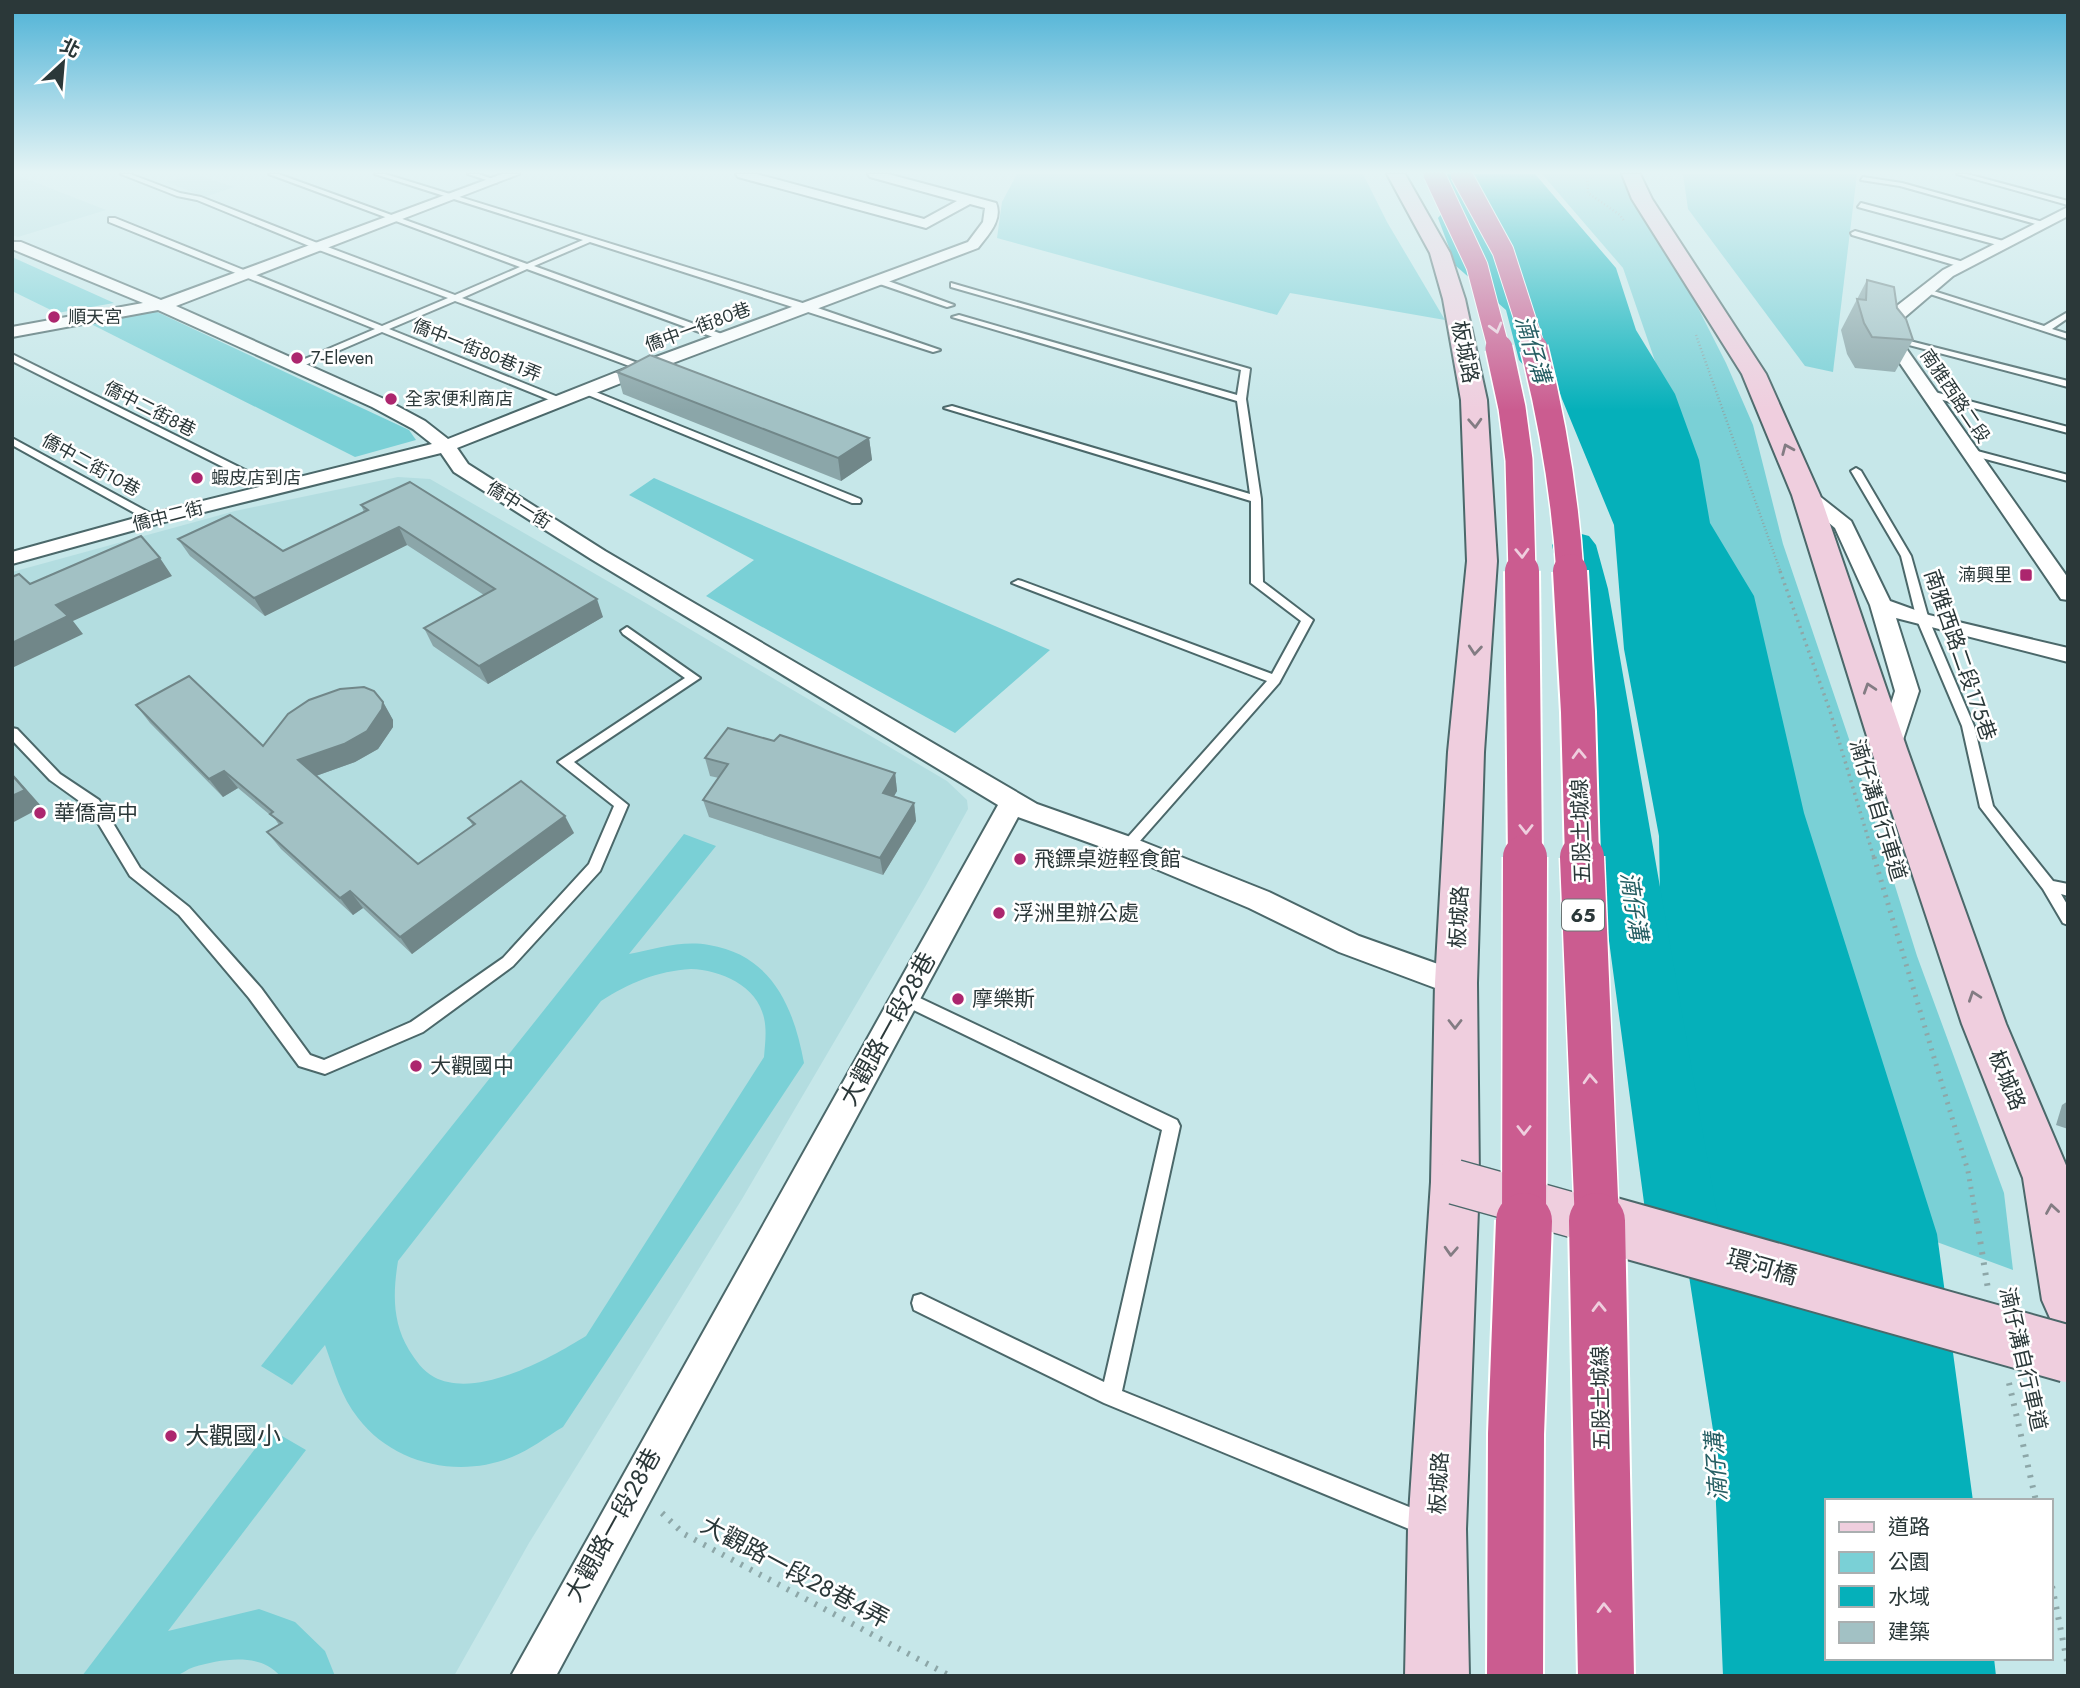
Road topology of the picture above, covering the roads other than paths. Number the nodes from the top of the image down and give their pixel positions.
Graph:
1 (35, 253) edge
2 (194, 253) edge
3 (309, 253) edge
4 (335, 253) edge
5 (496, 253) edge
6 (559, 253) edge
7 (630, 253) edge
8 (952, 253) edge
9 (1440, 253) edge
10 (1472, 253) edge
11 (1504, 253) edge
12 (1678, 253) edge
13 (1922, 253) edge
14 (1987, 253) edge
15 (530, 265) junction
16 (1964, 265) junction
17 (249, 275) junction
18 (877, 280) junction
19 (954, 285) dead end
20 (1927, 290) junction
21 (453, 298) junction
22 (161, 305) junction
23 (950, 305) dead end
24 (806, 307) junction
25 (2068, 314) edge
26 (956, 317) dead end
27 (383, 328) junction
28 (2046, 329) junction
29 (12, 332) edge
30 (1890, 337) junction
31 (2068, 337) edge
32 (726, 338) junction
33 (936, 350) dead end
34 (12, 357) edge
35 (296, 366) junction
36 (643, 368) junction
37 (2068, 384) edge
38 (586, 391) junction
39 (1927, 393) junction
40 (1241, 399) junction
41 (560, 401) junction
42 (949, 408) dead end
43 (2068, 430) edge
44 (12, 441) edge
45 (446, 446) junction
46 (1966, 451) junction
47 (1856, 471) dead end
48 (2068, 478) edge
49 (275, 489) junction
50 (1807, 495) junction
51 (1256, 499) junction
52 (856, 501) dead end
53 (153, 519) junction
54 (12, 558) edge
55 (1018, 583) dead end
56 (2068, 594) edge
57 (1881, 605) junction
58 (1923, 620) junction
59 (628, 631) dead end
60 (2068, 655) edge
61 (1275, 680) junction
62 (12, 732) edge
63 (1889, 750) junction
64 (1013, 802) junction
65 (1127, 846) junction
66 (2048, 885) junction
67 (2068, 890) edge
68 (2068, 919) edge
69 (1455, 983) junction
70 (905, 998) junction
71 (1455, 1182) junction
72 (2068, 1300) edge
73 (921, 1303) dead end
74 (2068, 1354) edge
75 (1111, 1396) junction
76 (1437, 1529) junction
77 (531, 1676) edge
78 (1437, 1676) edge
79 (1514, 1676) edge
80 (1606, 1676) edge

1 - 22 street, 僑中一街
2 - 17 lane, 僑中一街80巷1弄
3 - 17 street
4 - 21 lane
5 - 15 lane
6 - 15 lane
7 - 24 lane
8 - 18 street, 僑中一街80巷
9 -> 69 street, 板城路
10 -> 79 highway, bridge
80 -> 11 highway, 五股土城線 / 65, bridge
50 -> 12 street, 板城路
13 - 16 lane
14 - 16 street
15 - 21 lane
15 - 32 lane
16 - 20 street
17 - 22 street
17 - 27 lane, 僑中一街80巷1弄
18 - 23 lane
18 - 24 street, 僑中一街80巷
19 - 40 lane
20 - 28 lane
20 - 30 street
21 - 27 lane
21 - 36 lane
22 - 29 street
22 - 35 street, 僑中一街
24 - 32 street, 僑中一街80巷
24 - 33 lane
25 - 28 lane
26 - 40 lane
27 - 35 lane
27 - 41 lane, 僑中一街80巷1弄
28 - 31 lane
30 - 37 lane
30 - 39 street, 南雅西路二段
32 - 36 street, 僑中一街80巷
34 - 49 lane, 僑中二街8巷
35 - 45 street, 僑中一街
36 - 38 street, 僑中一街80巷
38 - 41 street, 僑中一街80巷
38 - 52 lane
39 - 43 lane
39 - 46 street, 南雅西路二段
40 - 51 lane
41 - 45 street, 僑中一街80巷
42 - 51 lane
44 - 53 lane, 僑中二街10巷
45 - 49 street, 僑中二街
45 - 64 street, 僑中一街
46 - 48 lane
46 - 56 street, 南雅西路二段
47 - 58 lane, 南雅西路二段175巷
49 - 53 street, 僑中二街
50 - 57 street
63 -> 50 street, 板城路
51 - 61 lane
53 - 54 street, 僑中二街
55 - 61 lane
57 - 58 street
57 - 63 street
58 - 60 street
58 - 66 lane, 南雅西路二段175巷
59 - 62 lane
61 - 65 lane
72 -> 63 street, 板城路
64 - 65 street
64 - 70 street, 大觀路一段28巷
65 - 69 street
66 - 67 lane
66 - 68 lane, 南雅西路二段175巷
69 -> 71 street, 板城路
70 - 75 lane
70 - 77 street, 大觀路一段28巷
71 - 74 street, 環河橋, bridge
71 -> 76 street, 板城路
73 - 75 lane
75 - 76 lane
76 - 78 street, 板城路

